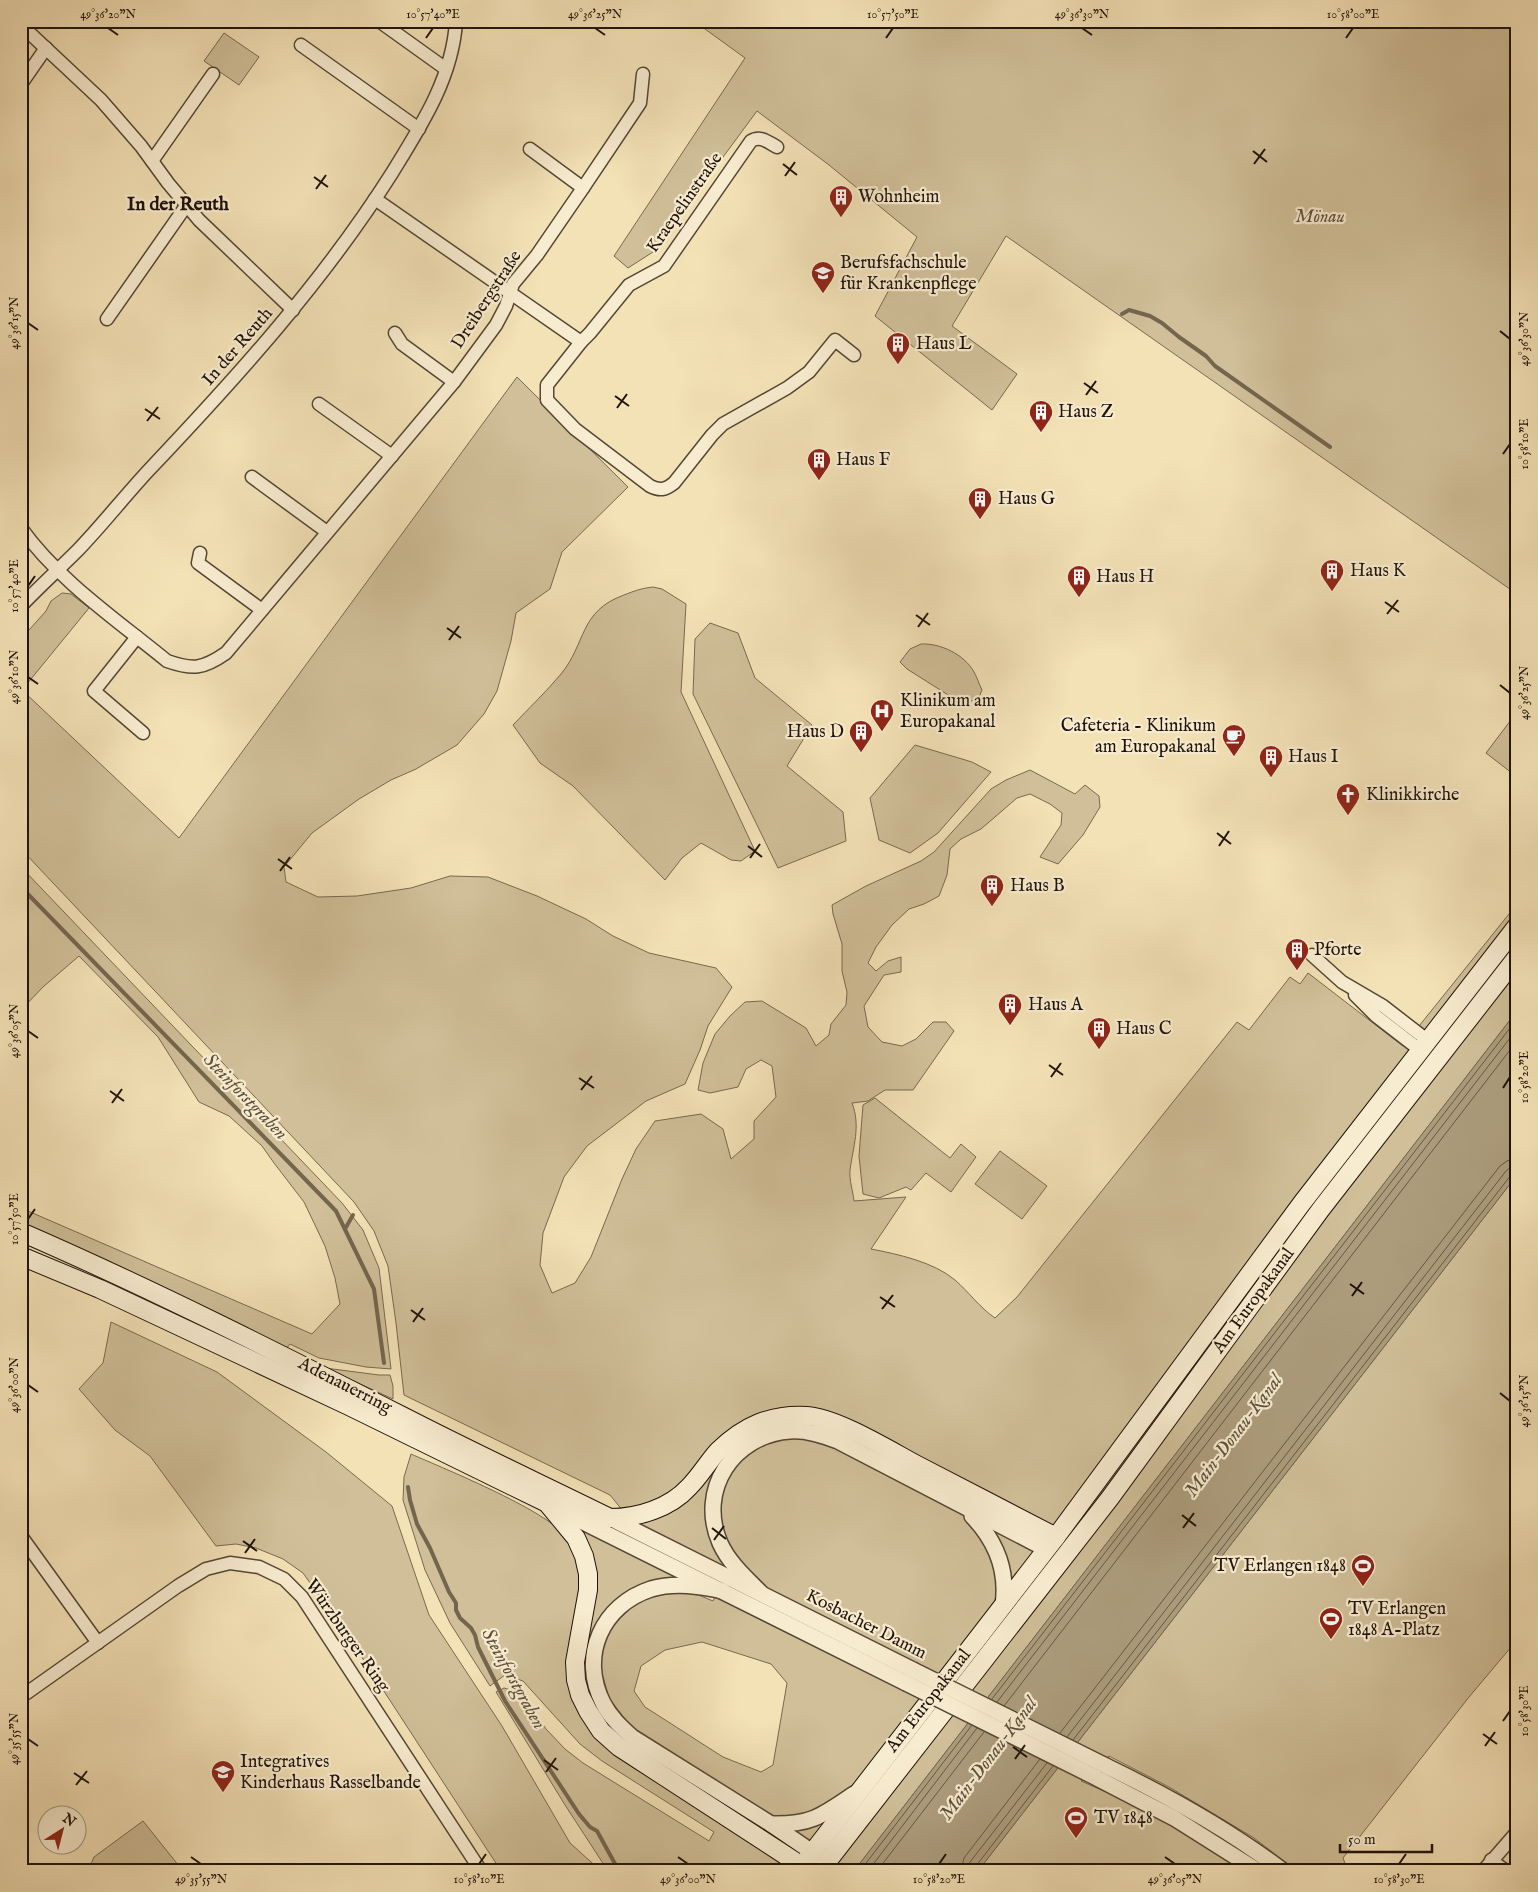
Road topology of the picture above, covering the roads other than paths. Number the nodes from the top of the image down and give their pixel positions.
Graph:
1 (379, 21) edge
2 (456, 21) edge
3 (21, 25) edge
4 (301, 45) dead end
5 (46, 48) junction
6 (446, 69) junction
7 (213, 74) dead end
8 (643, 74) dead end
9 (21, 84) edge
10 (419, 129) junction
11 (777, 147) dead end
12 (530, 149) dead end
13 (152, 161) junction
14 (583, 188) junction
15 (375, 199) junction
16 (186, 206) junction
17 (510, 293) junction
18 (293, 310) junction
19 (107, 319) dead end
20 (395, 333) dead end
21 (580, 342) junction
22 (854, 355) dead end
23 (454, 382) junction
24 (319, 404) dead end
25 (392, 456) junction
26 (252, 477) dead end
27 (21, 528) edge
28 (327, 532) junction
29 (200, 553) dead end
30 (58, 569) junction
31 (21, 606) edge
32 (262, 610) junction
33 (138, 637) junction
34 (144, 733) dead end
35 (1517, 926) edge
36 (1312, 956) dead end
37 (1517, 957) edge
38 (1424, 1045) junction
39 (1439, 1058) junction
40 (21, 1232) edge
41 (26, 1260) edge
42 (547, 1503) junction
43 (964, 1508) junction
44 (610, 1518) junction
45 (21, 1536) edge
46 (1057, 1545) junction
47 (663, 1552) junction
48 (723, 1591) junction
49 (761, 1593) junction
50 (1003, 1605) junction
51 (98, 1643) junction
52 (21, 1697) edge
53 (1102, 1772) junction
54 (860, 1790) junction
55 (770, 1824) junction
56 (1517, 1832) edge
57 (1491, 1860) junction
58 (812, 1865) edge
59 (481, 1871) edge
60 (1258, 1871) edge
61 (1283, 1871) edge
62 (1483, 1871) edge
63 (1506, 1871) edge

1 - 6 street
2 - 6 street, In der Reuth
3 - 5 street
4 - 10 street
5 - 9 street
5 - 13 street
6 - 10 street, In der Reuth
7 - 13 street
8 - 14 street, Dreibergstraße
10 - 15 street, In der Reuth
11 - 21 street, Kraepelinstraße
12 - 14 street
13 - 16 street
14 - 17 street, Dreibergstraße
15 - 17 street
15 - 18 street, In der Reuth
16 - 18 street
16 - 19 street
17 - 21 street
17 - 23 street, Dreibergstraße
18 - 30 street, In der Reuth
20 - 23 street
21 - 22 street, Kraepelinstraße
23 - 25 street, Dreibergstraße
24 - 25 street
25 - 28 street, Dreibergstraße
26 - 28 street
27 - 30 street
28 - 32 street, Dreibergstraße
29 - 32 street
30 - 31 street, In der Reuth
30 - 33 street, Dreibergstraße
32 - 33 street, Dreibergstraße
33 - 34 street
35 - 38 main road, Am Europakanal
36 - 38 street
37 - 39 main road, Am Europakanal
38 - 39 main road
38 - 46 main road, Am Europakanal
39 - 46 main road, Am Europakanal
40 - 44 main road, Adenauerring
41 - 42 main road, Adenauerring
42 - 47 street, Adenauerring
42 - 58 main road
43 - 46 street
43 - 49 street
43 - 50 street
44 - 46 main road
44 - 47 street, Adenauerring
45 - 51 street
46 - 50 main road, Am Europakanal
46 - 58 main road, Am Europakanal
47 - 48 street, Kosbacher Damm
47 - 49 street, Kosbacher Damm
48 - 53 street, Kosbacher Damm, bridge
48 - 55 street
49 - 53 street, Kosbacher Damm, bridge
50 - 54 main road, Am Europakanal
51 - 52 street, Würzburger Ring
51 - 59 street, Würzburger Ring
53 - 60 street, Kosbacher Damm
53 - 61 street, Kosbacher Damm
54 - 55 street
54 - 58 main road, Am Europakanal
55 - 58 street
56 - 57 street
57 - 62 street
57 - 63 street

